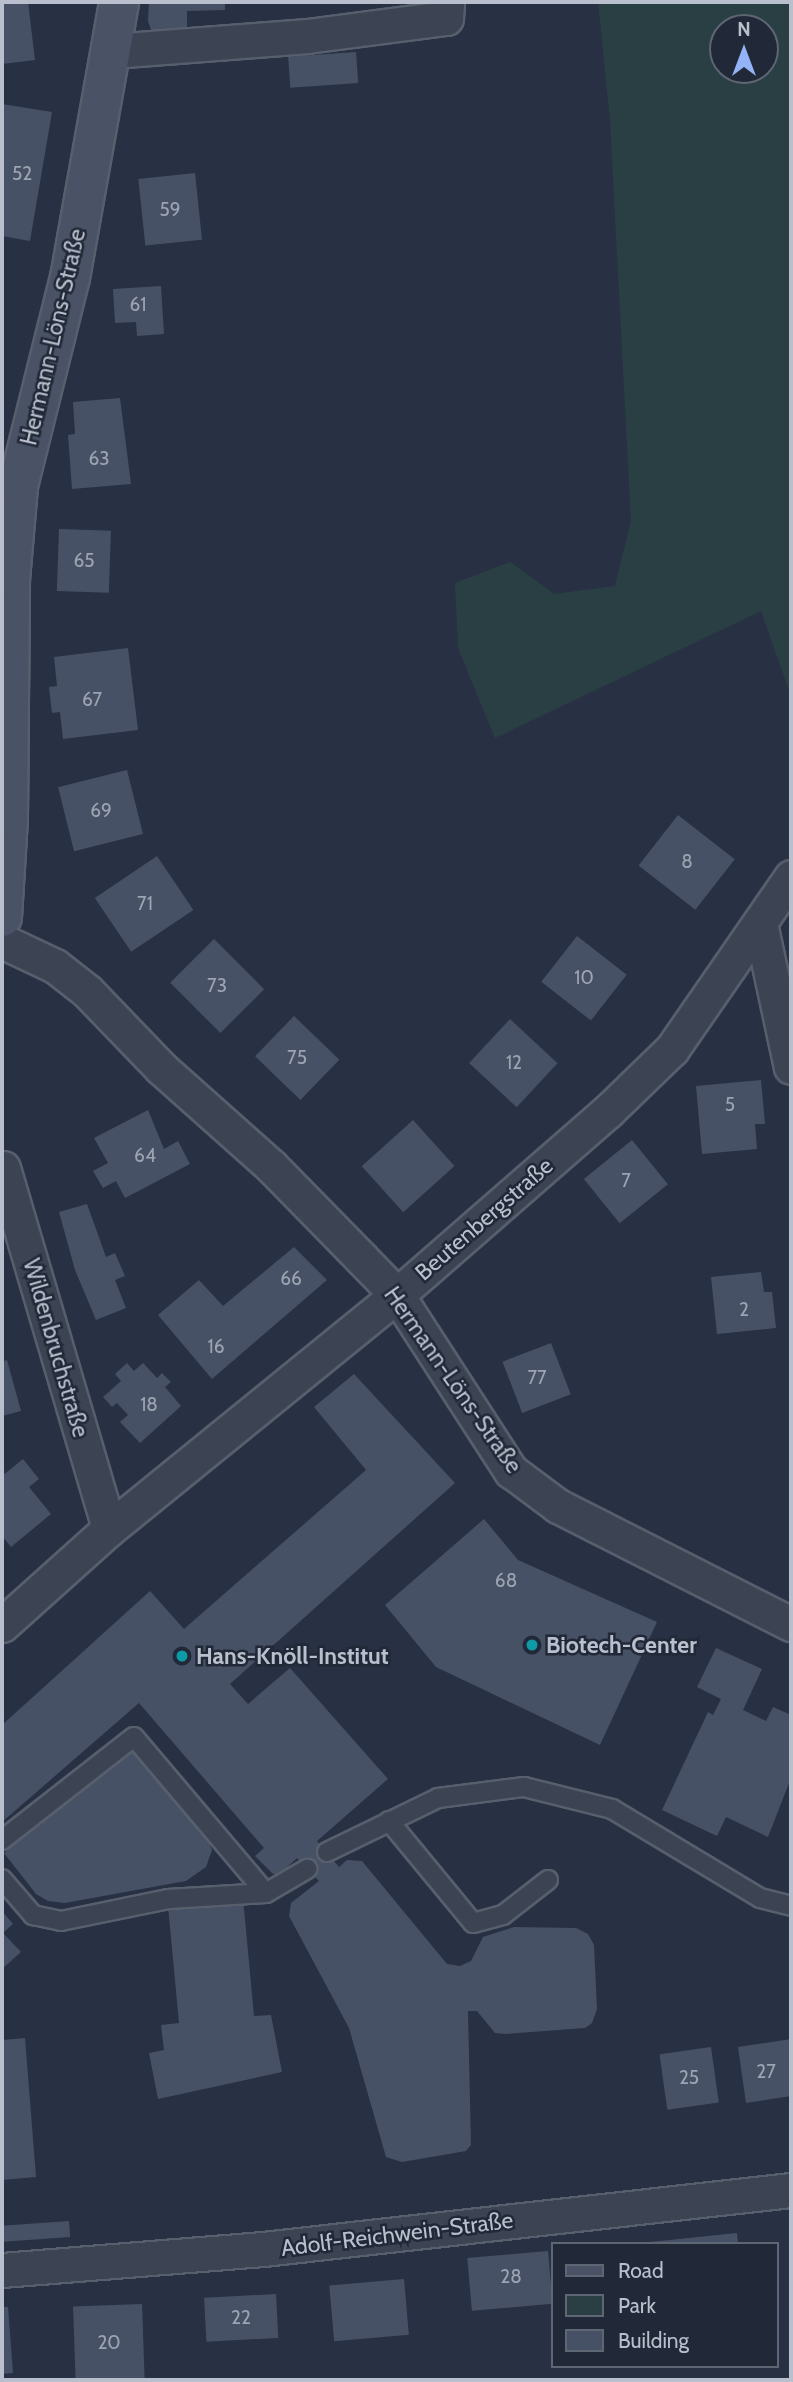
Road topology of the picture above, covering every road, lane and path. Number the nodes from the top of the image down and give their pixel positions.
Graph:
1 (118, 2) edge
2 (447, 2) edge
3 (112, 51) junction
4 (791, 877) edge
5 (2, 917) edge
6 (760, 923) junction
7 (2, 941) edge
8 (791, 1067) edge
9 (3, 1168) edge
10 (397, 1295) junction
11 (109, 1529) junction
12 (791, 1623) edge
13 (2, 1625) edge
14 (389, 1821) junction
15 (2, 1840) edge
16 (327, 1852) dead end
17 (307, 1869) dead end
18 (2, 1879) edge
19 (548, 1880) dead end
20 (266, 1893) junction
21 (791, 1906) edge
22 (791, 2190) edge
23 (2, 2270) edge

1 - 3 main road, Hermann-Löns-Straße
2 - 3 street
3 - 5 main road, Hermann-Löns-Straße
4 - 6 street, Beutenbergstraße
6 - 8 street
6 - 10 street, Beutenbergstraße
7 - 10 street, Hermann-Löns-Straße
9 - 11 street, Wildenbruchstraße
10 - 11 street, Beutenbergstraße
10 - 12 street, Hermann-Löns-Straße
11 - 13 street, Beutenbergstraße
14 - 16 lane
14 - 19 lane
14 - 21 lane
15 - 20 lane
17 - 20 lane
18 - 20 lane
22 - 23 street, Adolf-Reichwein-Straße

